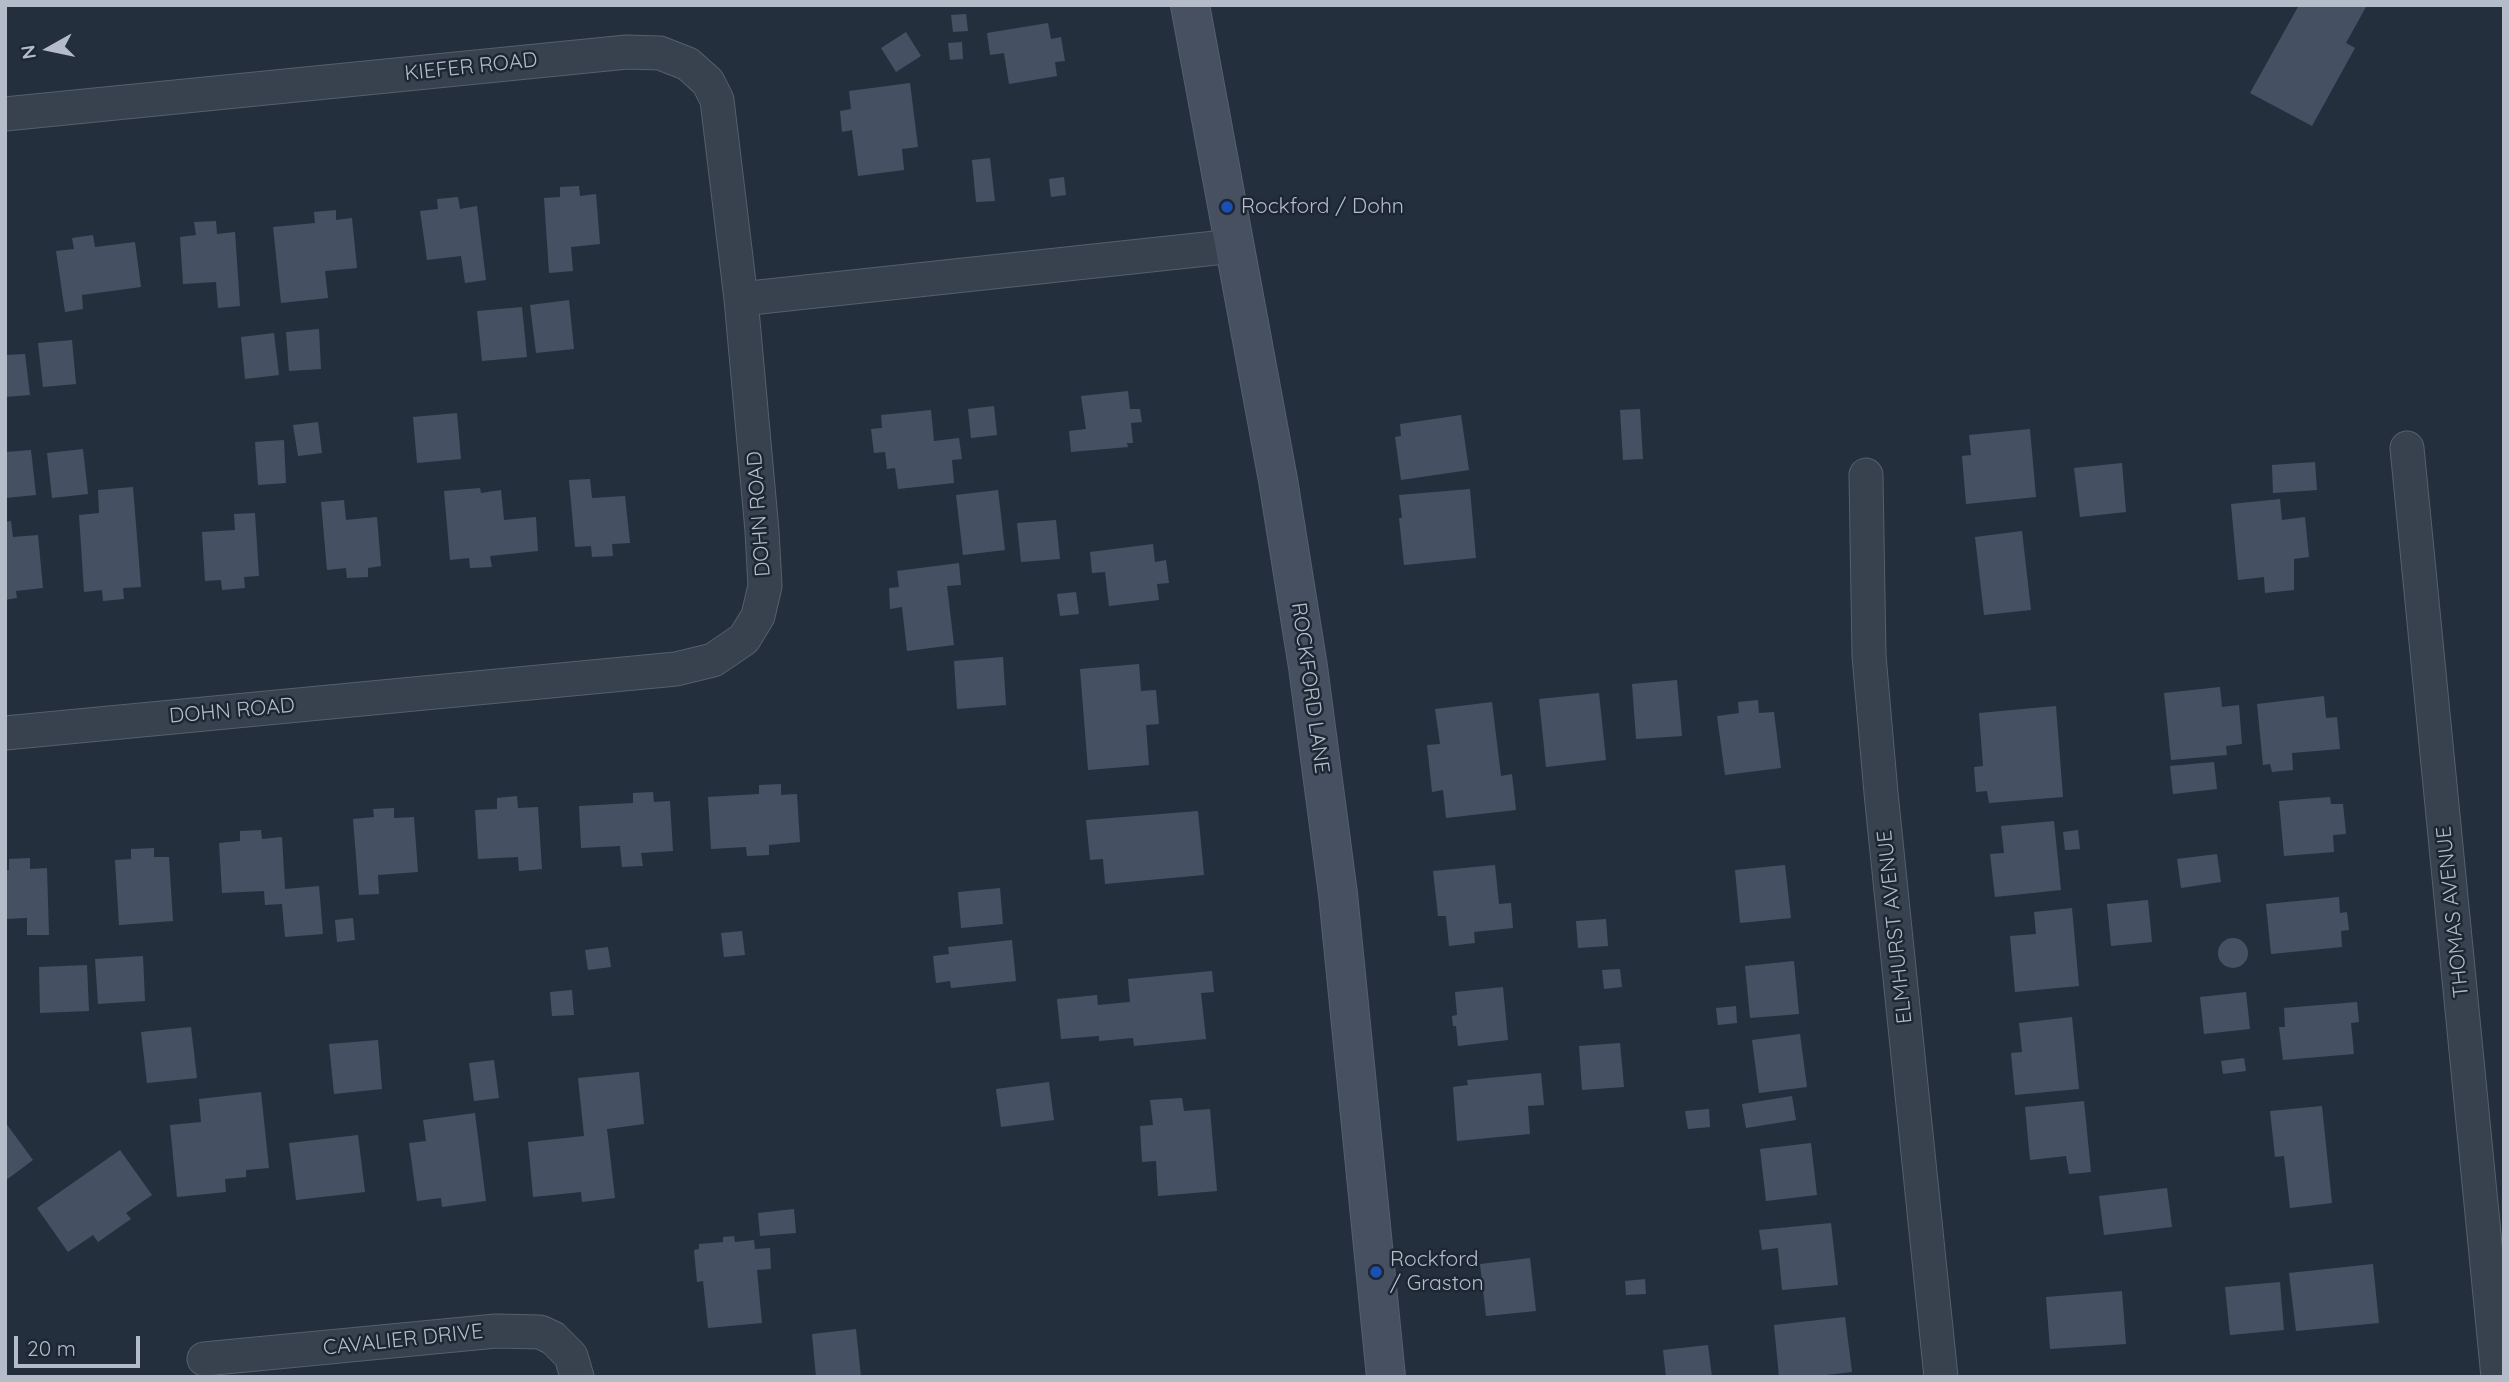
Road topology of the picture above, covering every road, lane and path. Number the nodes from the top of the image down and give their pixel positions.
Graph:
1 (1190, 5) edge
2 (5, 114) edge
3 (1234, 246) junction
4 (741, 299) junction
5 (2407, 448) dead end
6 (1866, 475) dead end
7 (5, 733) edge
8 (204, 1359) dead end
9 (577, 1377) edge
10 (1386, 1377) edge
11 (1941, 1377) edge
12 (2498, 1377) edge

1 - 3 main road, ROCKFORD LANE
2 - 4 street, KIEFER ROAD
3 - 4 street
3 - 10 main road, ROCKFORD LANE
4 - 7 street, DOHN ROAD
5 - 12 street, THOMAS AVENUE
6 - 11 street, ELMHURST AVENUE
8 - 9 street, CAVALIER DRIVE

